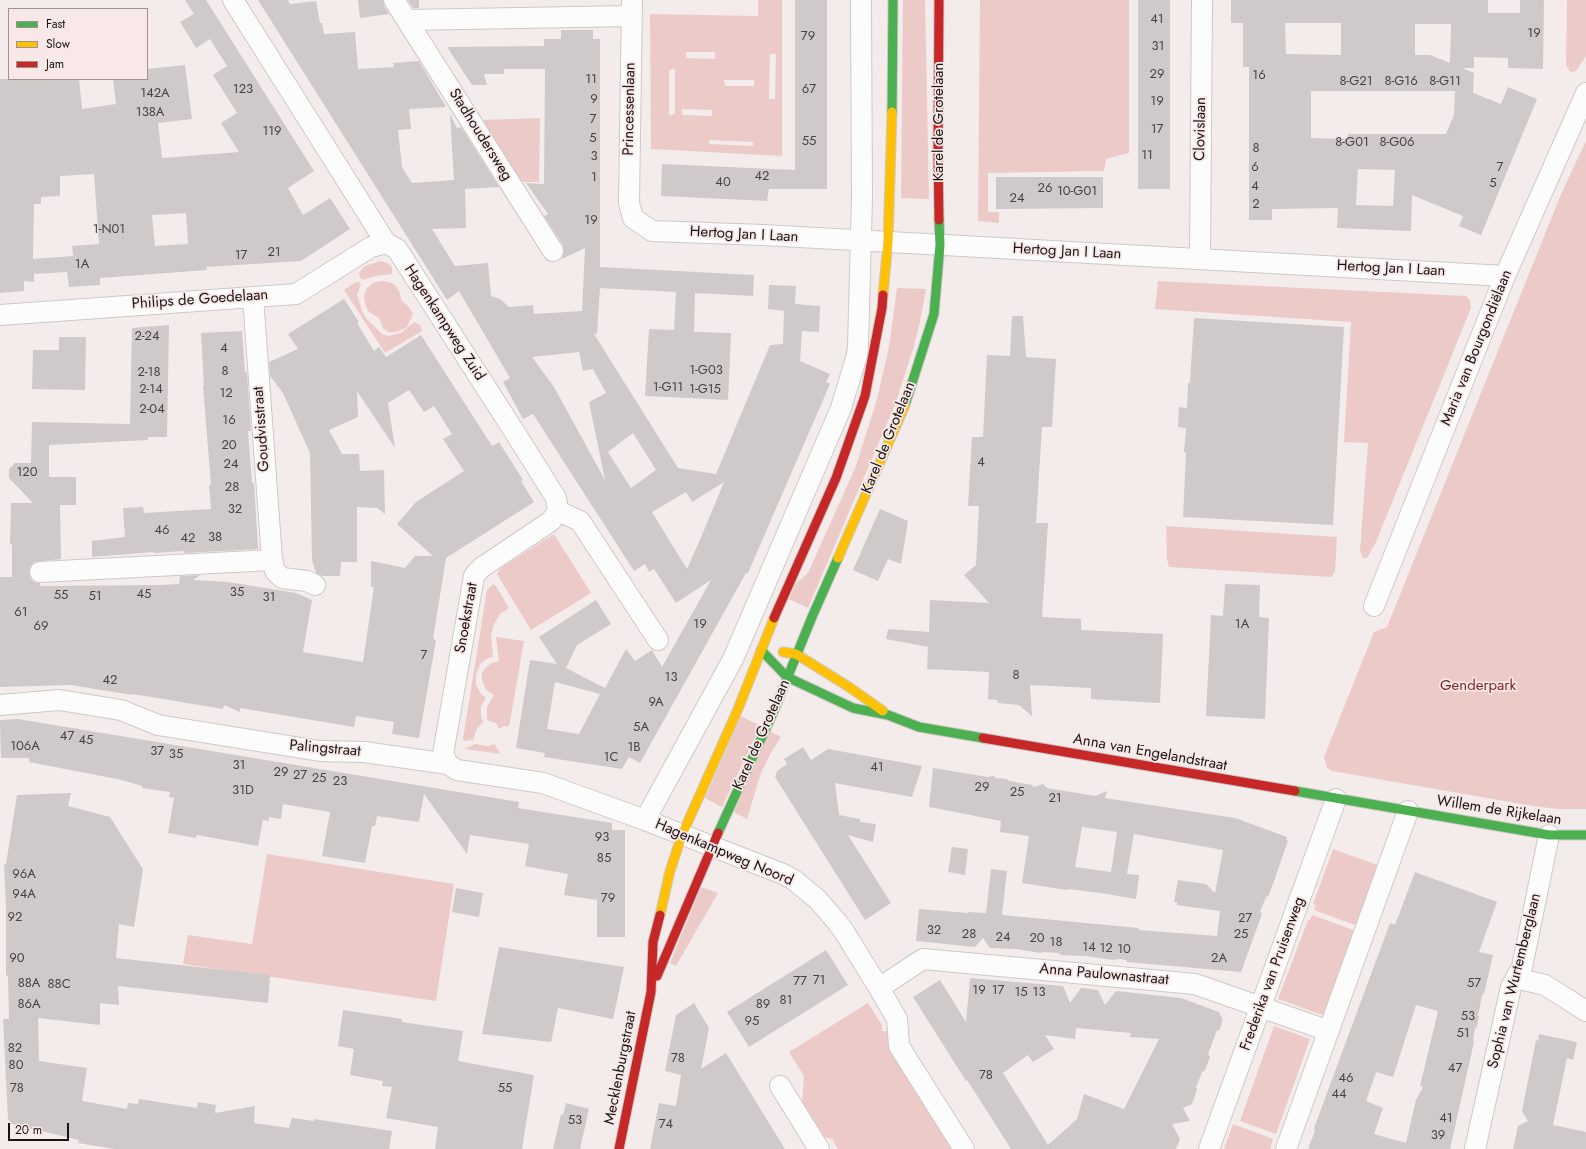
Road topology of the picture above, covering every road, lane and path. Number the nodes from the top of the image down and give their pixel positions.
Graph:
1 (233, 0) edge
2 (394, 0) edge
3 (861, 0) edge
4 (893, 0) edge
5 (939, 0) edge
6 (1202, 0) edge
7 (632, 8) edge
8 (407, 20) junction
9 (1586, 92) edge
10 (633, 218) joint
11 (860, 241) junction
12 (888, 242) junction
13 (386, 243) junction
14 (940, 245) junction
15 (553, 251) dead end
16 (1200, 259) junction
17 (1505, 276) junction
18 (253, 297) junction
19 (0, 315) edge
20 (558, 511) junction
21 (272, 560) junction
22 (40, 572) dead end
23 (315, 585) dead end
24 (1374, 606) dead end
25 (658, 640) dead end
26 (761, 650) junction
27 (796, 654) junction
28 (787, 677) junction
29 (0, 704) edge
30 (888, 716) junction
31 (448, 764) junction
32 (1336, 799) junction
33 (1408, 811) junction
34 (645, 820) junction
35 (682, 835) junction
36 (1586, 835) edge
37 (1549, 836) junction
38 (711, 846) junction
39 (1516, 978) junction
40 (879, 988) junction
41 (651, 992) junction
42 (1261, 1007) junction
43 (1586, 1011) edge
44 (1329, 1031) junction
45 (780, 1086) dead end
46 (619, 1149) edge
47 (819, 1149) edge
48 (964, 1149) edge
49 (1209, 1149) edge
50 (1286, 1149) edge
51 (1475, 1149) edge

1 - 13 street, Hagenkampweg Zuid
2 - 8 street, Stadhoudersweg
3 - 11 street
4 - 12 main road
5 - 14 main road, Karel de Grotelaan
6 - 16 street, Clovislaan
7 - 8 street
7 - 10 street, Princessenlaan
8 - 15 street, Stadhoudersweg
9 - 17 street, Maria van Bourgondiëlaan
10 - 11 street, Hertog Jan I Laan
11 - 12 street, Hertog Jan I Laan
11 - 34 street
12 - 14 street, Hertog Jan I Laan
12 - 26 main road
13 - 18 street, Philips de Goedelaan
13 - 20 street, Hagenkampweg Zuid
14 - 16 street, Hertog Jan I Laan
14 - 27 main road, Karel de Grotelaan
16 - 17 street, Hertog Jan I Laan
17 - 24 street, Maria van Bourgondiëlaan
18 - 19 street, Philips de Goedelaan
18 - 21 street, Goudvisstraat
20 - 25 street
20 - 31 street, Snoekstraat
21 - 22 street
21 - 23 street, Goudvisstraat
26 - 27 main road, Anna van Engelandstraat
26 - 28 main road, Anna van Engelandstraat
26 - 35 main road
27 - 28 main road, Karel de Grotelaan
27 - 30 main road, Anna van Engelandstraat
28 - 30 main road, Anna van Engelandstraat
28 - 38 main road, Karel de Grotelaan
29 - 31 street, Palingstraat
30 - 32 main road, Anna van Engelandstraat
31 - 34 street, Palingstraat
32 - 33 main road, Anna van Engelandstraat
32 - 42 street, Frederika van Pruisenweg
33 - 37 main road, Willem de Rijkelaan
33 - 44 street
34 - 35 street, Hagenkampweg Noord
35 - 38 street, Hagenkampweg Noord
35 - 41 main road, Mecklenburgstraat
36 - 37 main road, Willem de Rijkelaan
37 - 39 street, Sophia van Wurtemberglaan
38 - 40 street, Hagenkampweg Noord
38 - 41 main road, Mecklenburgstraat
39 - 43 street
39 - 51 street, Sophia van Wurtemberglaan
40 - 42 street, Anna Paulownastraat
40 - 48 street, Hagenkampweg Noord
41 - 46 main road, Mecklenburgstraat
42 - 44 street, Anna Paulownastraat
42 - 49 street, Frederika van Pruisenweg
44 - 50 street
45 - 47 street

